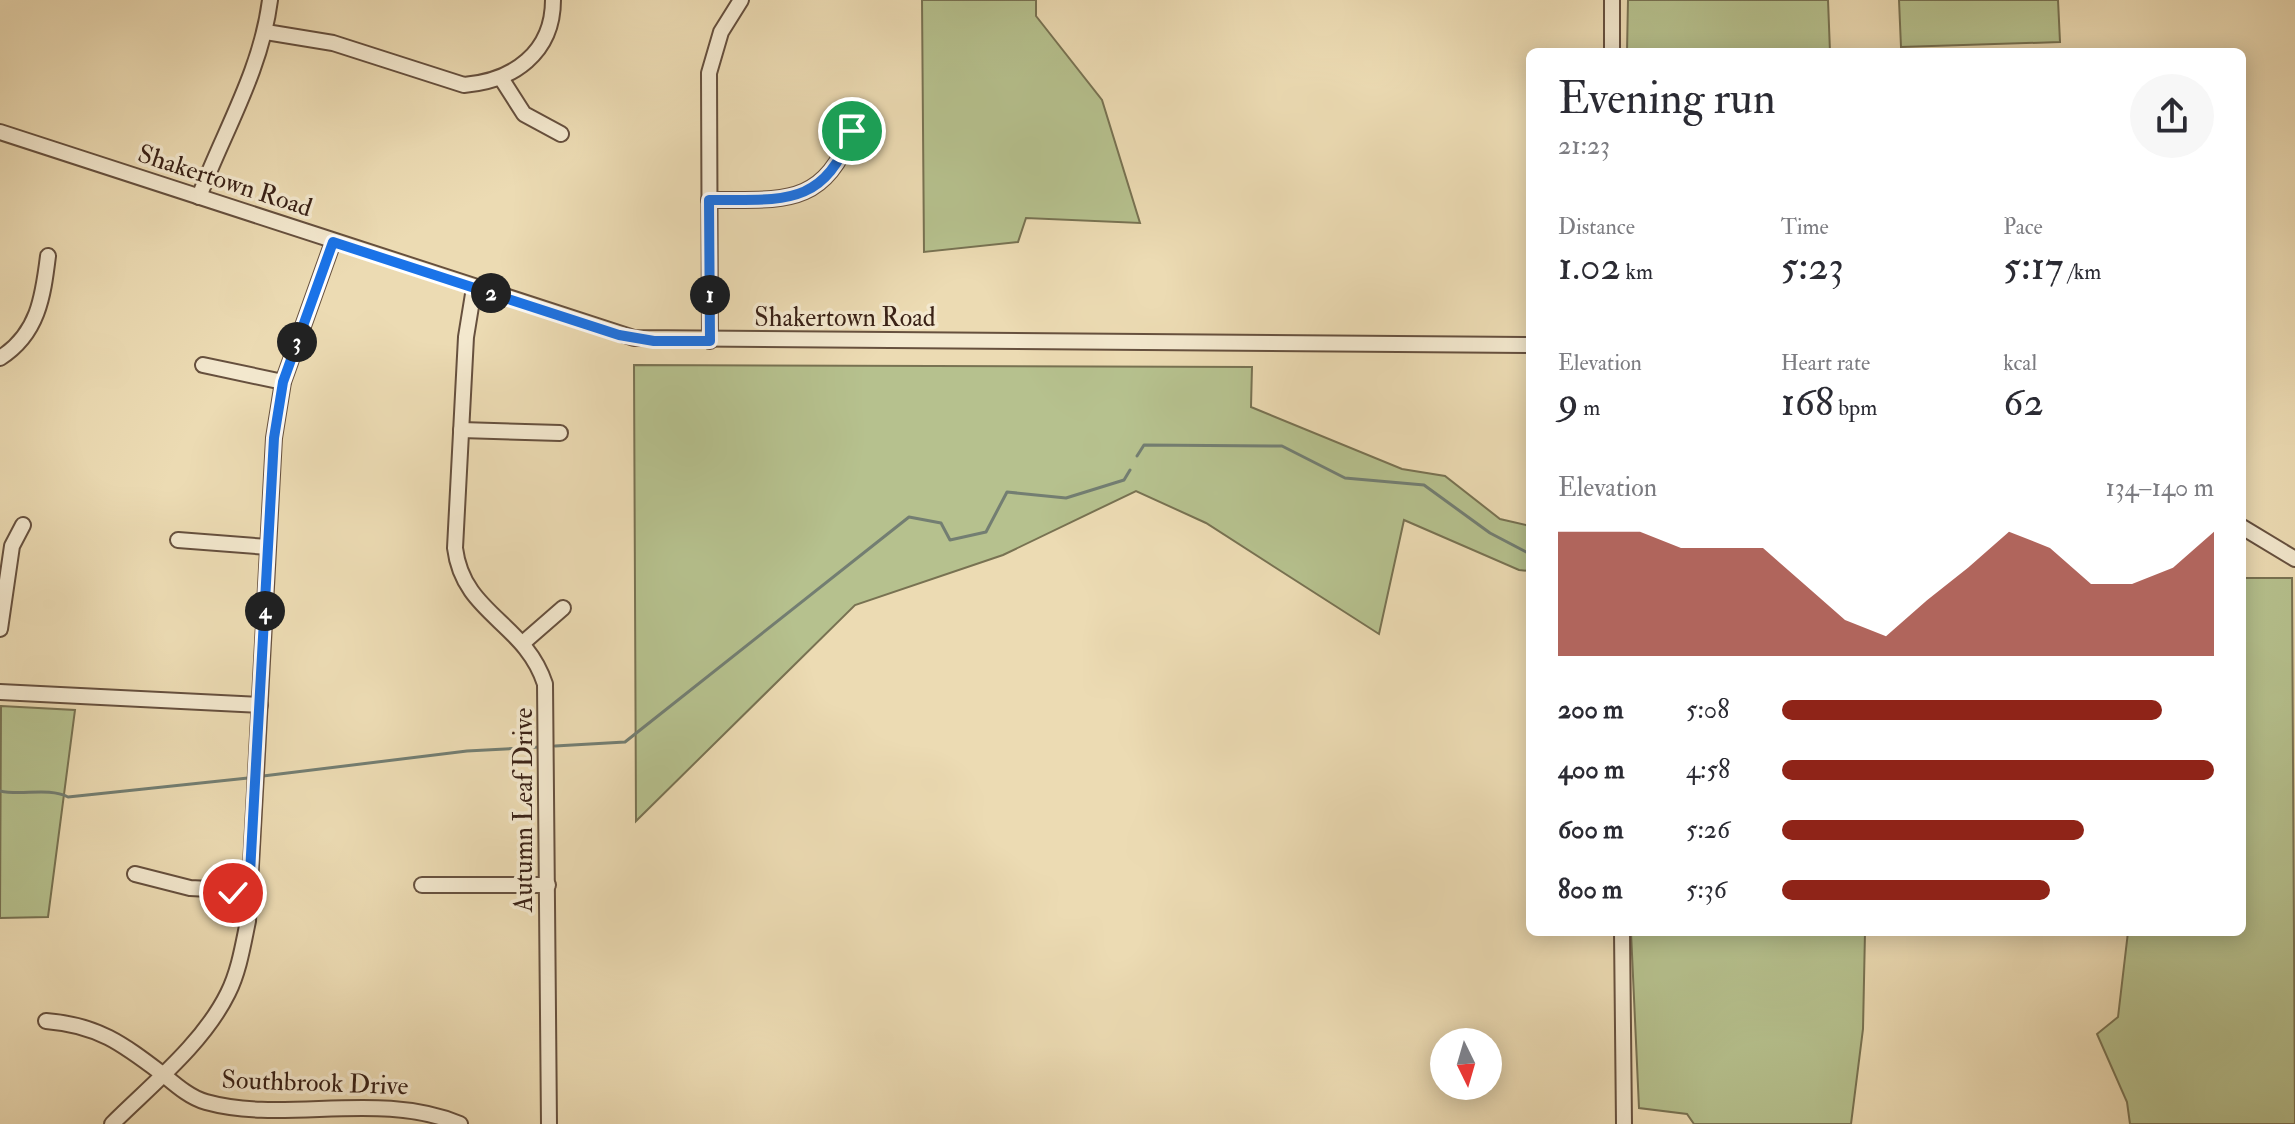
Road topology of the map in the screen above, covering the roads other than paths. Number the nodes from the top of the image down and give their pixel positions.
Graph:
1 (270, 0) edge
2 (553, 0) edge
3 (741, 0) edge
4 (1612, 0) edge
5 (266, 32) junction
6 (1612, 48) edge
7 (501, 78) junction
8 (852, 131) dead end
9 (0, 132) edge
10 (561, 134) dead end
11 (199, 197) junction
12 (709, 200) junction
13 (333, 242) junction
14 (48, 256) dead end
15 (474, 288) junction
16 (710, 341) junction
17 (1526, 345) edge
18 (0, 358) edge
19 (203, 365) dead end
20 (283, 382) junction
21 (461, 430) junction
22 (560, 433) dead end
23 (23, 525) dead end
24 (2246, 529) edge
25 (178, 540) dead end
26 (268, 547) junction
27 (2295, 559) edge
28 (563, 608) dead end
29 (0, 629) edge
30 (524, 642) junction
31 (0, 692) edge
32 (260, 705) junction
33 (135, 874) dead end
34 (422, 885) dead end
35 (548, 885) junction
36 (249, 891) junction
37 (1622, 936) edge
38 (46, 1021) dead end
39 (161, 1074) junction
40 (112, 1124) edge
41 (460, 1124) edge
42 (549, 1124) edge
43 (1624, 1124) edge

1 - 5 street
2 - 7 street
3 - 12 street
4 - 6 street
5 - 7 street
5 - 11 street
7 - 10 street
8 - 12 street
9 - 11 street, Shakertown Road
11 - 13 street, Shakertown Road
12 - 16 street
13 - 15 street, Shakertown Road
13 - 20 street
14 - 18 street
15 - 16 street, Shakertown Road
15 - 21 street, Autumn Leaf Drive
16 - 17 street, Shakertown Road
19 - 20 street
20 - 26 street
21 - 22 street
21 - 30 street, Autumn Leaf Drive
23 - 29 street
24 - 27 street
25 - 26 street
26 - 32 street
28 - 30 street
30 - 35 street, Autumn Leaf Drive
31 - 32 street
32 - 36 street
33 - 36 street
34 - 35 street
35 - 42 street, Autumn Leaf Drive
36 - 39 street
37 - 43 street
38 - 39 street, Southbrook Drive
39 - 40 street
39 - 41 street, Southbrook Drive

